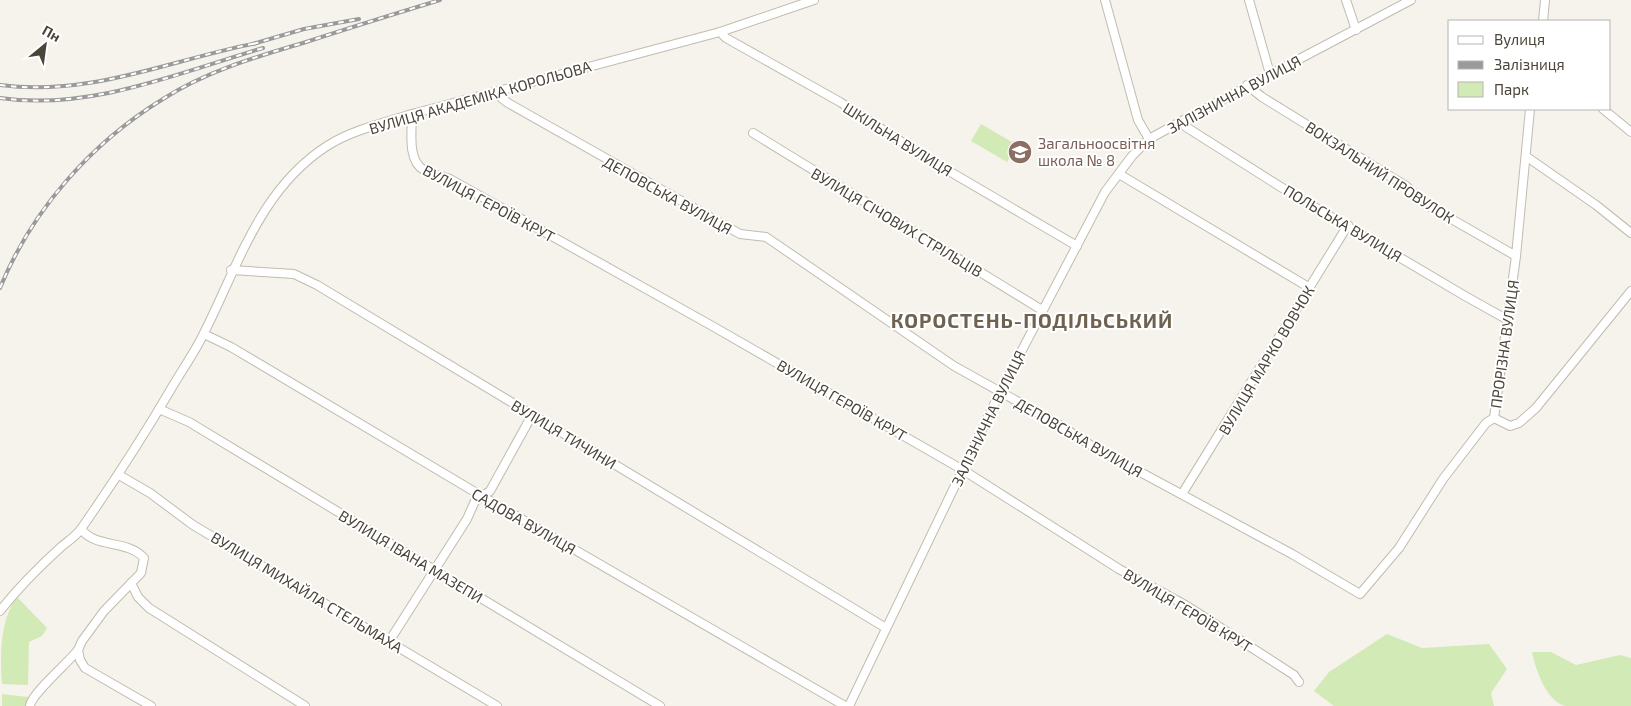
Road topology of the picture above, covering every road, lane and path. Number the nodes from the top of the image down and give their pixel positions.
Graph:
1 (814, 0) edge
2 (1105, 0) edge
3 (1249, 0) edge
4 (1346, 0) edge
5 (1411, 0) edge
6 (1545, 0) edge
7 (1543, 20) edge
8 (1356, 30) junction
9 (720, 32) junction
10 (1270, 74) junction
11 (1247, 85) junction
12 (494, 92) junction
13 (1530, 110) edge
14 (1604, 110) edge
15 (412, 114) junction
16 (1182, 121) junction
17 (1631, 132) edge
18 (753, 133) dead end
19 (1149, 140) junction
20 (1527, 158) junction
21 (1119, 174) junction
22 (1348, 225) junction
23 (1631, 233) edge
24 (1077, 246) junction
25 (1516, 256) junction
26 (232, 270) junction
27 (1310, 288) junction
28 (1631, 291) edge
29 (1042, 310) junction
30 (1508, 320) junction
31 (204, 334) junction
32 (1000, 392) junction
33 (159, 409) junction
34 (532, 415) junction
35 (1494, 418) junction
36 (963, 470) junction
37 (119, 475) junction
38 (1182, 494) junction
39 (480, 495) junction
40 (81, 529) junction
41 (434, 569) junction
42 (132, 583) junction
43 (1360, 594) joint
44 (0, 611) edge
45 (886, 628) junction
46 (390, 640) junction
47 (78, 650) junction
48 (1299, 682) dead end
49 (30, 706) edge
50 (151, 706) edge
51 (305, 706) edge
52 (497, 706) edge
53 (660, 706) edge
54 (847, 706) edge

1 - 9 street, ВУЛИЦЯ АКАДЕМІКА КОРОЛЬОВА
2 - 19 street
3 - 10 street
4 - 8 street
5 - 8 street, ЗАЛІЗНИЧНА ВУЛИЦЯ
6 - 7 street
8 - 10 street, ЗАЛІЗНИЧНА ВУЛИЦЯ
9 - 12 street, ВУЛИЦЯ АКАДЕМІКА КОРОЛЬОВА
9 - 24 street, ШКІЛЬНА ВУЛИЦЯ
10 - 11 street, ЗАЛІЗНИЧНА ВУЛИЦЯ
11 - 16 street, ЗАЛІЗНИЧНА ВУЛИЦЯ
11 - 25 street, ВОКЗАЛЬНИЙ ПРОВУЛОК
12 - 15 street, ВУЛИЦЯ АКАДЕМІКА КОРОЛЬОВА
12 - 32 street, ДЕПОВСЬКА ВУЛИЦЯ
13 - 20 street, ПРОРІЗНА ВУЛИЦЯ
14 - 17 street
15 - 26 street, ВУЛИЦЯ АКАДЕМІКА КОРОЛЬОВА
15 - 36 street, ВУЛИЦЯ ГЕРОЇВ КРУТ
16 - 19 street, ЗАЛІЗНИЧНА ВУЛИЦЯ
16 - 22 street, ПОЛЬСЬКА ВУЛИЦЯ
18 - 29 street, ВУЛИЦЯ СІЧОВИХ СТРІЛЬЦІВ
19 - 21 street, ЗАЛІЗНИЧНА ВУЛИЦЯ
20 - 23 street
20 - 25 street, ПРОРІЗНА ВУЛИЦЯ
21 - 24 street, ЗАЛІЗНИЧНА ВУЛИЦЯ
21 - 27 street
22 - 27 street, ВУЛИЦЯ МАРКО ВОВЧОК
22 - 30 street, ПОЛЬСЬКА ВУЛИЦЯ
24 - 29 street, ЗАЛІЗНИЧНА ВУЛИЦЯ
25 - 30 street, ПРОРІЗНА ВУЛИЦЯ
26 - 31 street, ВУЛИЦЯ АКАДЕМІКА КОРОЛЬОВА
26 - 34 street, ВУЛИЦЯ ТИЧИНИ
27 - 38 street, ВУЛИЦЯ МАРКО ВОВЧОК
28 - 35 street
29 - 32 street, ЗАЛІЗНИЧНА ВУЛИЦЯ
30 - 35 street, ПРОРІЗНА ВУЛИЦЯ
31 - 33 street, ВУЛИЦЯ АКАДЕМІКА КОРОЛЬОВА
31 - 39 street, САДОВА ВУЛИЦЯ
32 - 36 street, ЗАЛІЗНИЧНА ВУЛИЦЯ
32 - 38 street, ДЕПОВСЬКА ВУЛИЦЯ
33 - 37 street, ВУЛИЦЯ АКАДЕМІКА КОРОЛЬОВА
33 - 41 street, ВУЛИЦЯ ІВАНА МАЗЕПИ
34 - 39 street
34 - 45 street, ВУЛИЦЯ ТИЧИНИ
35 - 43 street, ПРОРІЗНА ВУЛИЦЯ
36 - 45 street, ЗАЛІЗНИЧНА ВУЛИЦЯ
36 - 48 street, ВУЛИЦЯ ГЕРОЇВ КРУТ
37 - 40 street, ВУЛИЦЯ АКАДЕМІКА КОРОЛЬОВА
37 - 46 street, ВУЛИЦЯ МИХАЙЛА СТЕЛЬМАХА
38 - 43 street, ДЕПОВСЬКА ВУЛИЦЯ
39 - 41 street
39 - 54 street, САДОВА ВУЛИЦЯ
40 - 42 street
40 - 44 street, ВУЛИЦЯ АКАДЕМІКА КОРОЛЬОВА
41 - 46 street
41 - 53 street, ВУЛИЦЯ ІВАНА МАЗЕПИ
42 - 47 street
42 - 51 street
45 - 54 street, ЗАЛІЗНИЧНА ВУЛИЦЯ
46 - 52 street, ВУЛИЦЯ МИХАЙЛА СТЕЛЬМАХА
47 - 49 street
47 - 50 street

